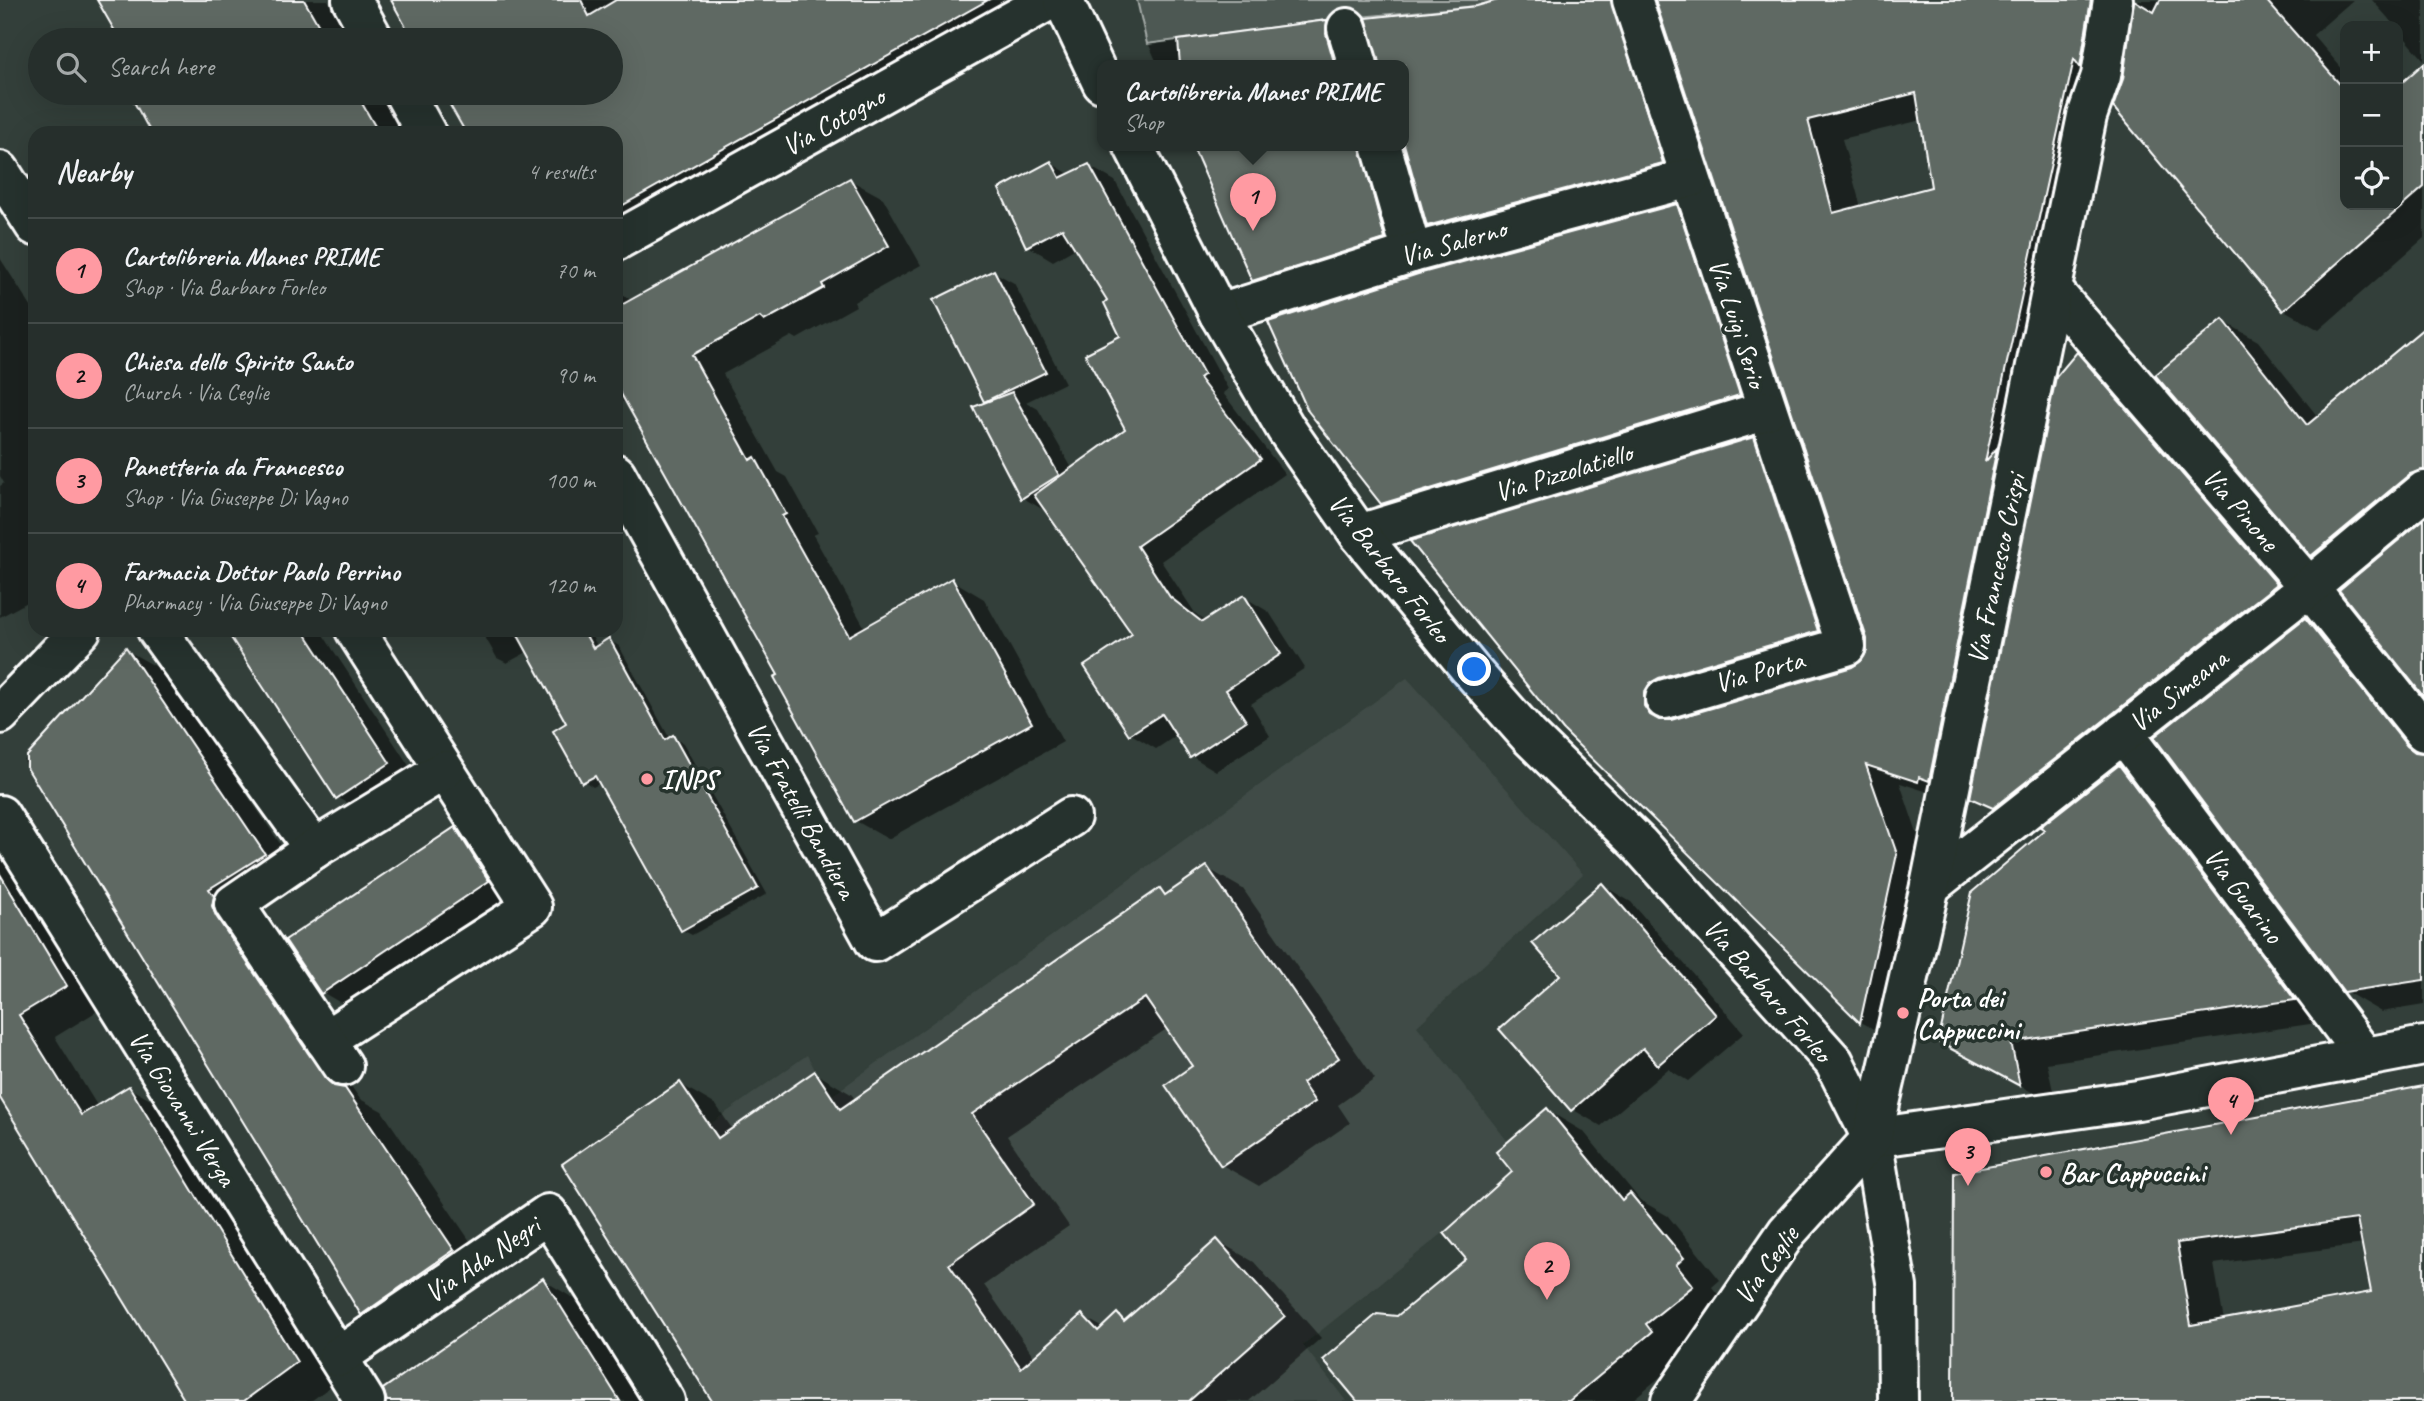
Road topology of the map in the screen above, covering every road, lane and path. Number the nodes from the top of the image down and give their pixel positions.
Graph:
1 (352, 0) edge
2 (1050, 0) edge
3 (1063, 0) edge
4 (1632, 0) edge
5 (2113, 0) edge
6 (367, 28) edge
7 (1347, 28) dead end
8 (1357, 60) edge
9 (1097, 72) edge
10 (411, 105) edge
11 (422, 126) edge
12 (1136, 151) edge
13 (1383, 151) edge
14 (0, 171) edge
15 (1690, 178) junction
16 (28, 215) edge
17 (623, 237) edge
18 (1412, 253) junction
19 (2053, 291) junction
20 (1219, 314) junction
21 (1767, 410) junction
22 (623, 487) edge
23 (2424, 491) edge
24 (1359, 534) junction
25 (2309, 587) junction
26 (74, 637) edge
27 (162, 637) edge
28 (359, 637) edge
29 (1846, 646) joint
30 (1669, 698) dead end
31 (0, 714) edge
32 (2424, 732) edge
33 (2123, 733) junction
34 (444, 769) junction
35 (0, 815) edge
36 (1071, 817) dead end
37 (314, 849) junction
38 (1930, 886) junction
39 (2424, 1046) edge
40 (2365, 1057) junction
41 (1872, 1138) junction
42 (338, 1357) junction
43 (365, 1401) edge
44 (665, 1401) edge
45 (1671, 1401) edge
46 (1898, 1401) edge

1 - 6 street
2 - 17 street, Via Cotogno
3 - 9 street
4 - 15 street, Via Luigi Serio
5 - 19 street, Via Francesco Crispi
7 - 8 street
10 - 11 street
12 - 20 street, Via Barbaro Forleo
13 - 18 street
14 - 16 street
15 - 18 street, Via Salerno
15 - 21 street, Via Luigi Serio
18 - 20 street, Via Salerno
19 - 25 street, Via Pinone
19 - 38 street, Via Francesco Crispi
20 - 24 street, Via Barbaro Forleo
21 - 24 street, Via Pizzolatiello
21 - 29 street, Via Luigi Serio
22 - 36 street, Via Fratelli Bandiera
23 - 25 street, Via Simeana
24 - 41 street, Via Barbaro Forleo
25 - 32 street, Via Pinone
25 - 33 street, Via Simeana
26 - 31 street
27 - 37 street
28 - 34 street
29 - 30 street, Via Porta
33 - 38 street, Via Simeana
33 - 40 street, Via Guarino
34 - 37 street
34 - 37 street
35 - 42 street, Via Giovanni Verga
38 - 41 street, Via Francesco Crispi
39 - 40 street
40 - 41 street
41 - 45 street, Via Ceglie
41 - 46 street
42 - 43 street, Via Giovanni Verga
42 - 44 street, Via Ada Negri

